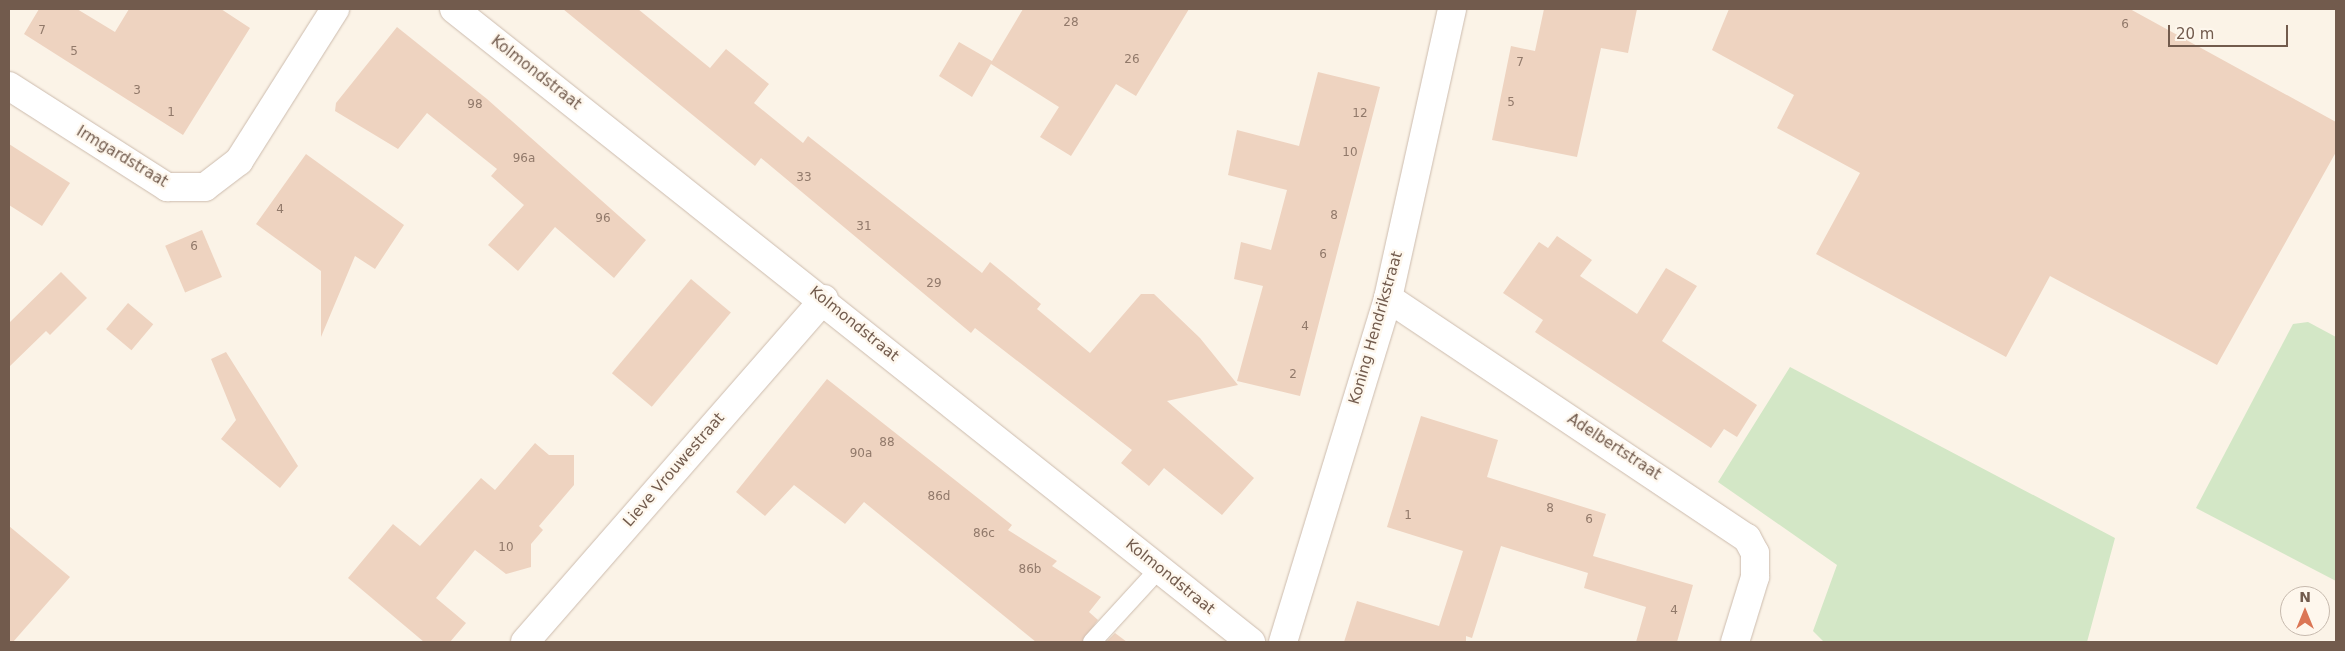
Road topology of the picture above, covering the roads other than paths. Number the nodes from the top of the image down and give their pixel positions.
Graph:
1 (335, 9) edge
2 (454, 9) edge
3 (1452, 9) edge
4 (9, 86) edge
5 (1388, 298) junction
6 (824, 299) junction
7 (1159, 569) junction
8 (525, 642) edge
9 (1092, 642) edge
10 (1251, 642) edge
11 (1283, 642) edge
12 (1737, 642) edge

1 - 4 street, Irmgardstraat
2 - 6 street, Kolmondstraat
3 - 5 street, Koning Hendrikstraat
5 - 11 street, Koning Hendrikstraat
5 - 12 street, Adelbertstraat
6 - 7 street, Kolmondstraat
6 - 8 street, Lieve Vrouwestraat
7 - 9 lane
7 - 10 street, Kolmondstraat

